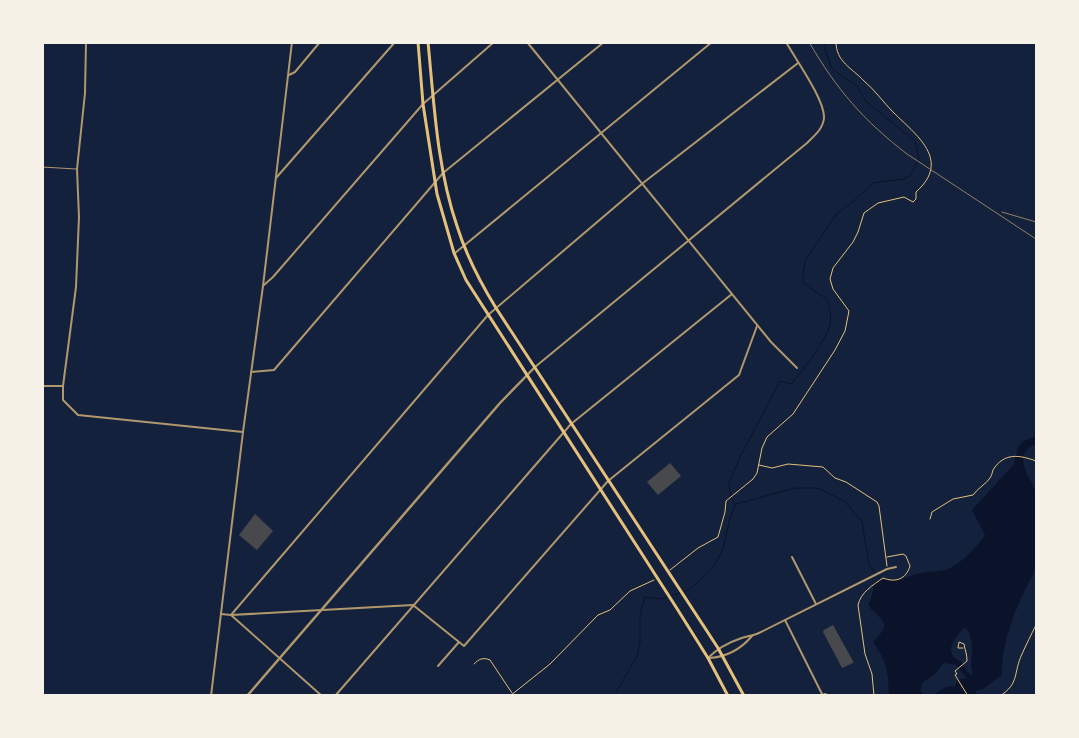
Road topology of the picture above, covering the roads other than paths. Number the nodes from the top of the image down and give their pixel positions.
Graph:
1 (86, 42) edge
2 (292, 42) edge
3 (320, 42) edge
4 (395, 42) edge
5 (418, 42) edge
6 (428, 42) edge
7 (494, 42) edge
8 (527, 42) edge
9 (604, 42) edge
10 (712, 42) edge
11 (786, 42) edge
12 (798, 63) junction
13 (289, 75) junction
14 (558, 80) junction
15 (433, 95) junction
16 (423, 104) junction
17 (602, 133) junction
18 (42, 167) edge
19 (77, 169) junction
20 (443, 173) junction
21 (276, 178) junction
22 (435, 183) junction
23 (643, 183) junction
24 (689, 240) junction
25 (464, 246) junction
26 (454, 253) junction
27 (263, 286) junction
28 (732, 294) junction
29 (496, 308) junction
30 (488, 315) junction
31 (757, 326) junction
32 (535, 367) junction
33 (797, 368) dead end
34 (252, 372) junction
35 (526, 375) junction
36 (42, 386) edge
37 (63, 386) junction
38 (572, 424) junction
39 (243, 432) junction
40 (564, 433) junction
41 (608, 481) junction
42 (600, 490) junction
43 (792, 557) dead end
44 (896, 567) dead end
45 (816, 604) junction
46 (413, 605) junction
47 (323, 610) junction
48 (221, 614) junction
49 (231, 615) junction
50 (785, 620) junction
51 (752, 636) junction
52 (459, 642) junction
53 (718, 648) junction
54 (723, 657) junction
55 (280, 658) junction
56 (708, 658) junction
57 (438, 666) dead end
58 (821, 695) edge
59 (212, 696) edge
60 (247, 696) edge
61 (322, 696) edge
62 (335, 696) edge
63 (728, 696) edge
64 (744, 696) edge
65 (829, 696) edge

1 - 19 street
2 - 13 street
3 - 13 street
4 - 21 street
5 - 16 main road
6 - 15 main road
7 - 15 street
8 - 14 street
9 - 14 street
10 - 17 street
11 - 12 street
12 - 23 street
12 - 24 street
13 - 21 street
14 - 17 street
14 - 20 street
15 - 16 street
15 - 20 main road
16 - 22 main road
16 - 27 street
17 - 23 street
17 - 25 street
18 - 19 lane
19 - 37 street
20 - 22 street
20 - 25 main road
21 - 27 street
22 - 26 main road
22 - 34 street
23 - 24 street
23 - 29 street
24 - 28 street
24 - 32 street
25 - 26 street
25 - 29 main road
26 - 30 main road
27 - 34 street
28 - 31 street
28 - 38 street
29 - 30 street
29 - 32 main road
30 - 35 main road
30 - 49 street
31 - 33 street
31 - 41 street
32 - 35 street
32 - 38 main road
34 - 39 street
35 - 40 main road
35 - 47 street
36 - 37 street
37 - 39 street
38 - 40 street
38 - 41 main road
39 - 48 street
40 - 42 main road
40 - 46 street
41 - 42 street
41 - 53 main road
42 - 52 street
42 - 56 main road
43 - 45 street
44 - 45 street
45 - 50 street
46 - 47 street
46 - 52 street
46 - 62 street
47 - 49 street
47 - 55 street
48 - 49 street
48 - 59 street
49 - 55 street
50 - 51 street
50 - 58 street
51 - 53 street
51 - 54 street
52 - 57 street
53 - 54 main road
53 - 56 street
54 - 56 street
54 - 64 main road
55 - 60 street
55 - 61 street
56 - 63 main road
58 - 65 street

